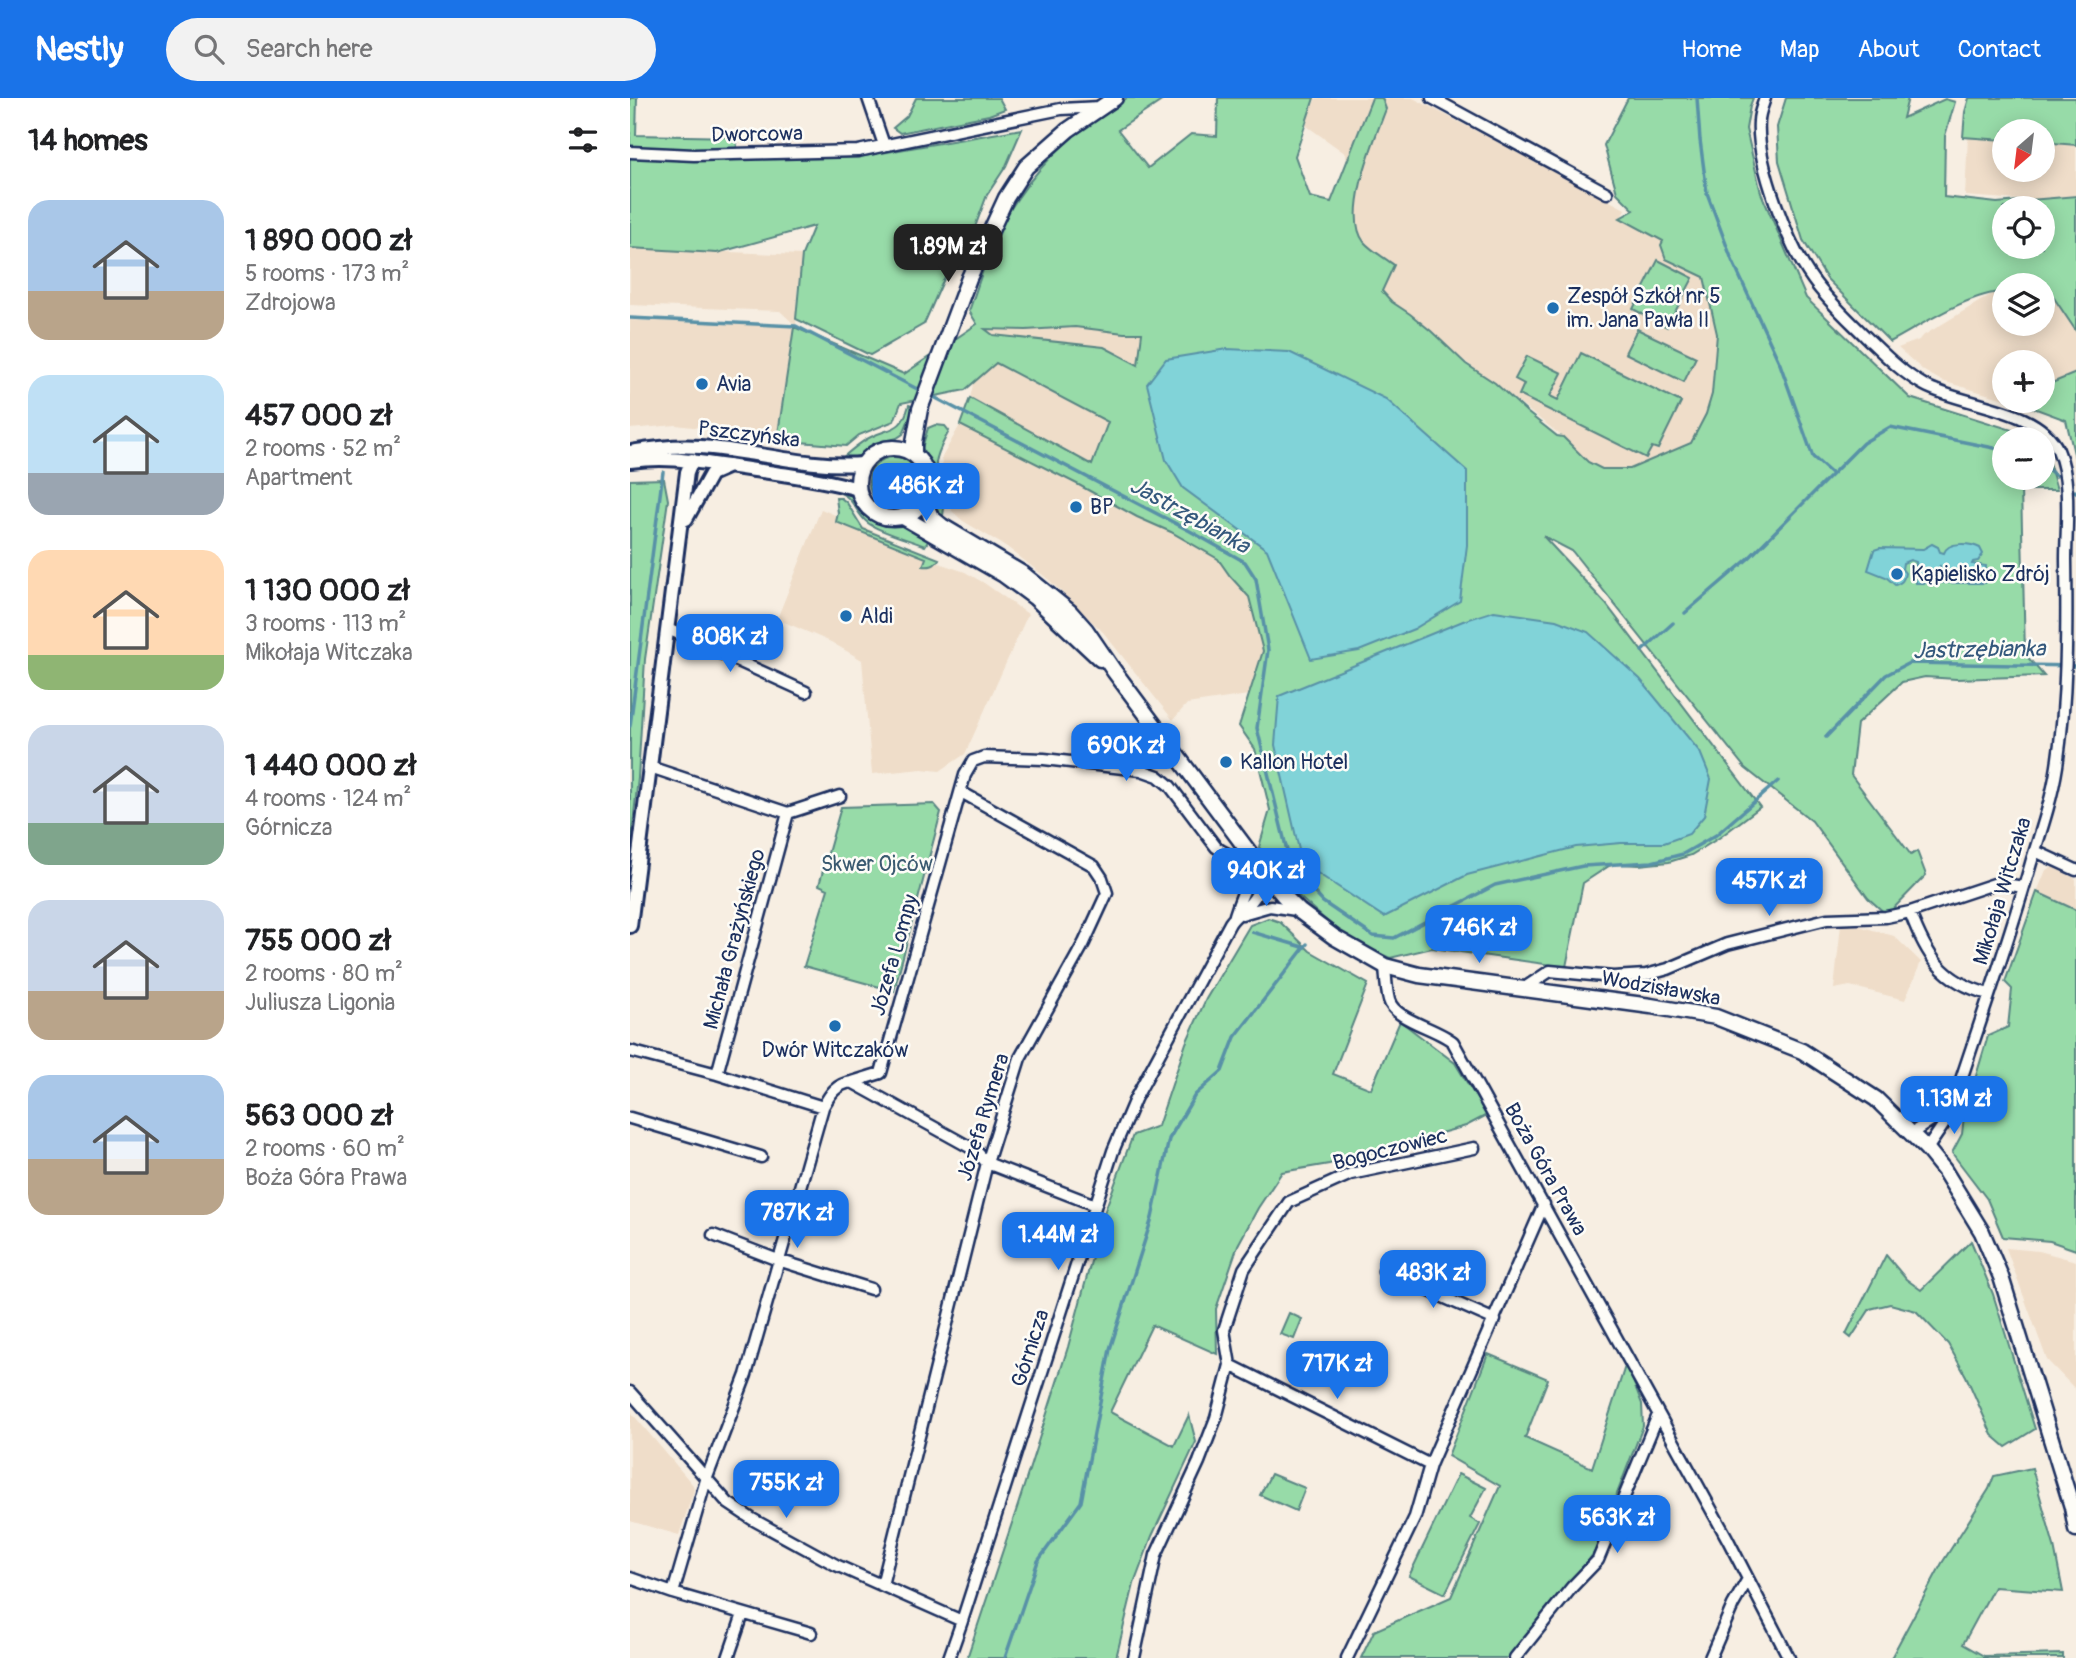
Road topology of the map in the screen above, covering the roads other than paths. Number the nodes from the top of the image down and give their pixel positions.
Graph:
1 (868, 98) edge
2 (1115, 98) edge
3 (1432, 98) edge
4 (1765, 98) edge
5 (1101, 107) junction
6 (884, 145) junction
7 (630, 152) edge
8 (1607, 193) dead end
9 (920, 409) junction
10 (899, 448) junction
11 (724, 449) junction
12 (630, 452) edge
13 (914, 455) junction
14 (692, 460) junction
15 (630, 461) edge
16 (863, 464) junction
17 (728, 466) junction
18 (858, 489) junction
19 (924, 500) junction
20 (903, 517) junction
21 (682, 525) junction
22 (668, 629) junction
23 (1114, 671) junction
24 (806, 692) dead end
25 (650, 767) junction
26 (961, 792) junction
27 (840, 796) dead end
28 (788, 813) junction
29 (2035, 851) junction
30 (1249, 852) junction
31 (2076, 870) edge
32 (1264, 872) junction
33 (2024, 887) junction
34 (1299, 911) junction
35 (1910, 912) junction
36 (1235, 916) junction
37 (630, 926) edge
38 (1385, 965) junction
39 (1523, 989) junction
40 (1989, 995) junction
41 (630, 1051) edge
42 (717, 1074) junction
43 (852, 1082) junction
44 (823, 1107) junction
45 (1948, 1109) junction
46 (630, 1118) edge
47 (1913, 1133) junction
48 (1474, 1148) dead end
49 (1927, 1149) junction
50 (761, 1157) dead end
51 (987, 1163) junction
52 (1544, 1204) junction
53 (1095, 1205) junction
54 (713, 1235) dead end
55 (778, 1260) junction
56 (1384, 1272) dead end
57 (871, 1289) dead end
58 (1495, 1320) junction
59 (1230, 1365) junction
60 (630, 1392) edge
61 (1658, 1415) junction
62 (1430, 1465) junction
63 (706, 1480) junction
64 (2076, 1529) edge
65 (630, 1578) edge
66 (1748, 1579) junction
67 (882, 1586) junction
68 (673, 1594) junction
69 (743, 1614) junction
70 (962, 1621) junction
71 (811, 1633) dead end
72 (1786, 1653) edge
73 (728, 1658) edge
74 (949, 1658) edge
75 (1134, 1658) edge
76 (1347, 1658) edge
77 (1515, 1658) edge
78 (1710, 1658) edge
79 (1777, 1658) edge

1 - 6 street
2 - 5 main road
3 - 8 street
4 - 29 street, Mikołaja Witczaka
5 - 6 street, Dworcowa
5 - 9 main road
6 - 7 street, Dworcowa
9 - 10 main road
9 - 13 main road
10 - 13 main road
10 - 16 main road
11 - 12 street, Pszczyńska
11 - 14 street
11 - 16 street, Pszczyńska
13 - 19 main road
14 - 15 street, Pszczyńska
14 - 17 street, Pszczyńska
14 - 21 street
16 - 18 main road
17 - 18 street, Pszczyńska
17 - 21 street
18 - 20 main road
19 - 20 main road
19 - 23 main road, Wodzisławska
20 - 23 main road, Wodzisławska
21 - 22 street
22 - 24 street
22 - 25 street
23 - 30 main road, Wodzisławska
25 - 28 street
25 - 37 street
26 - 30 street, Józefa Lompy
26 - 43 street, Józefa Lompy
26 - 51 street, Józefa Rymera
27 - 28 street
28 - 42 street, Michała Grażyńskiego
29 - 31 street
29 - 33 street, Mikołaja Witczaka
30 - 32 main road, Wodzisławska
32 - 34 main road, Wodzisławska
32 - 36 street, Górnicza
33 - 35 street
33 - 40 street, Mikołaja Witczaka
34 - 36 street
34 - 38 main road, Wodzisławska
35 - 39 street
35 - 40 street
36 - 53 street, Górnicza
38 - 39 main road, Wodzisławska
38 - 52 street, Boża Góra Prawa
39 - 47 main road, Wodzisławska
40 - 45 street, Mikołaja Witczaka
41 - 42 street
42 - 44 street
43 - 44 street
43 - 51 street
44 - 55 street
45 - 47 street
45 - 49 street, Mikołaja Witczaka
46 - 50 street
47 - 49 main road, Wodzisławska
48 - 59 street, Bogoczowiec
49 - 64 main road, Wodzisławska
51 - 53 street
51 - 67 street, Józefa Rymera
52 - 58 street
52 - 61 street, Boża Góra Prawa
53 - 70 street, Górnicza
54 - 55 street
55 - 57 street
55 - 63 street
56 - 58 street
58 - 62 street
59 - 62 street
59 - 75 street, Bogoczowiec
60 - 63 street
61 - 66 street, Boża Góra Prawa
61 - 77 street
62 - 76 street
63 - 67 street
63 - 68 street
65 - 68 street
66 - 72 street, Boża Góra Prawa
66 - 78 street
67 - 70 street
68 - 69 street
69 - 71 street
69 - 73 street
70 - 74 street, Górnicza
72 - 79 street, Boża Góra Prawa

